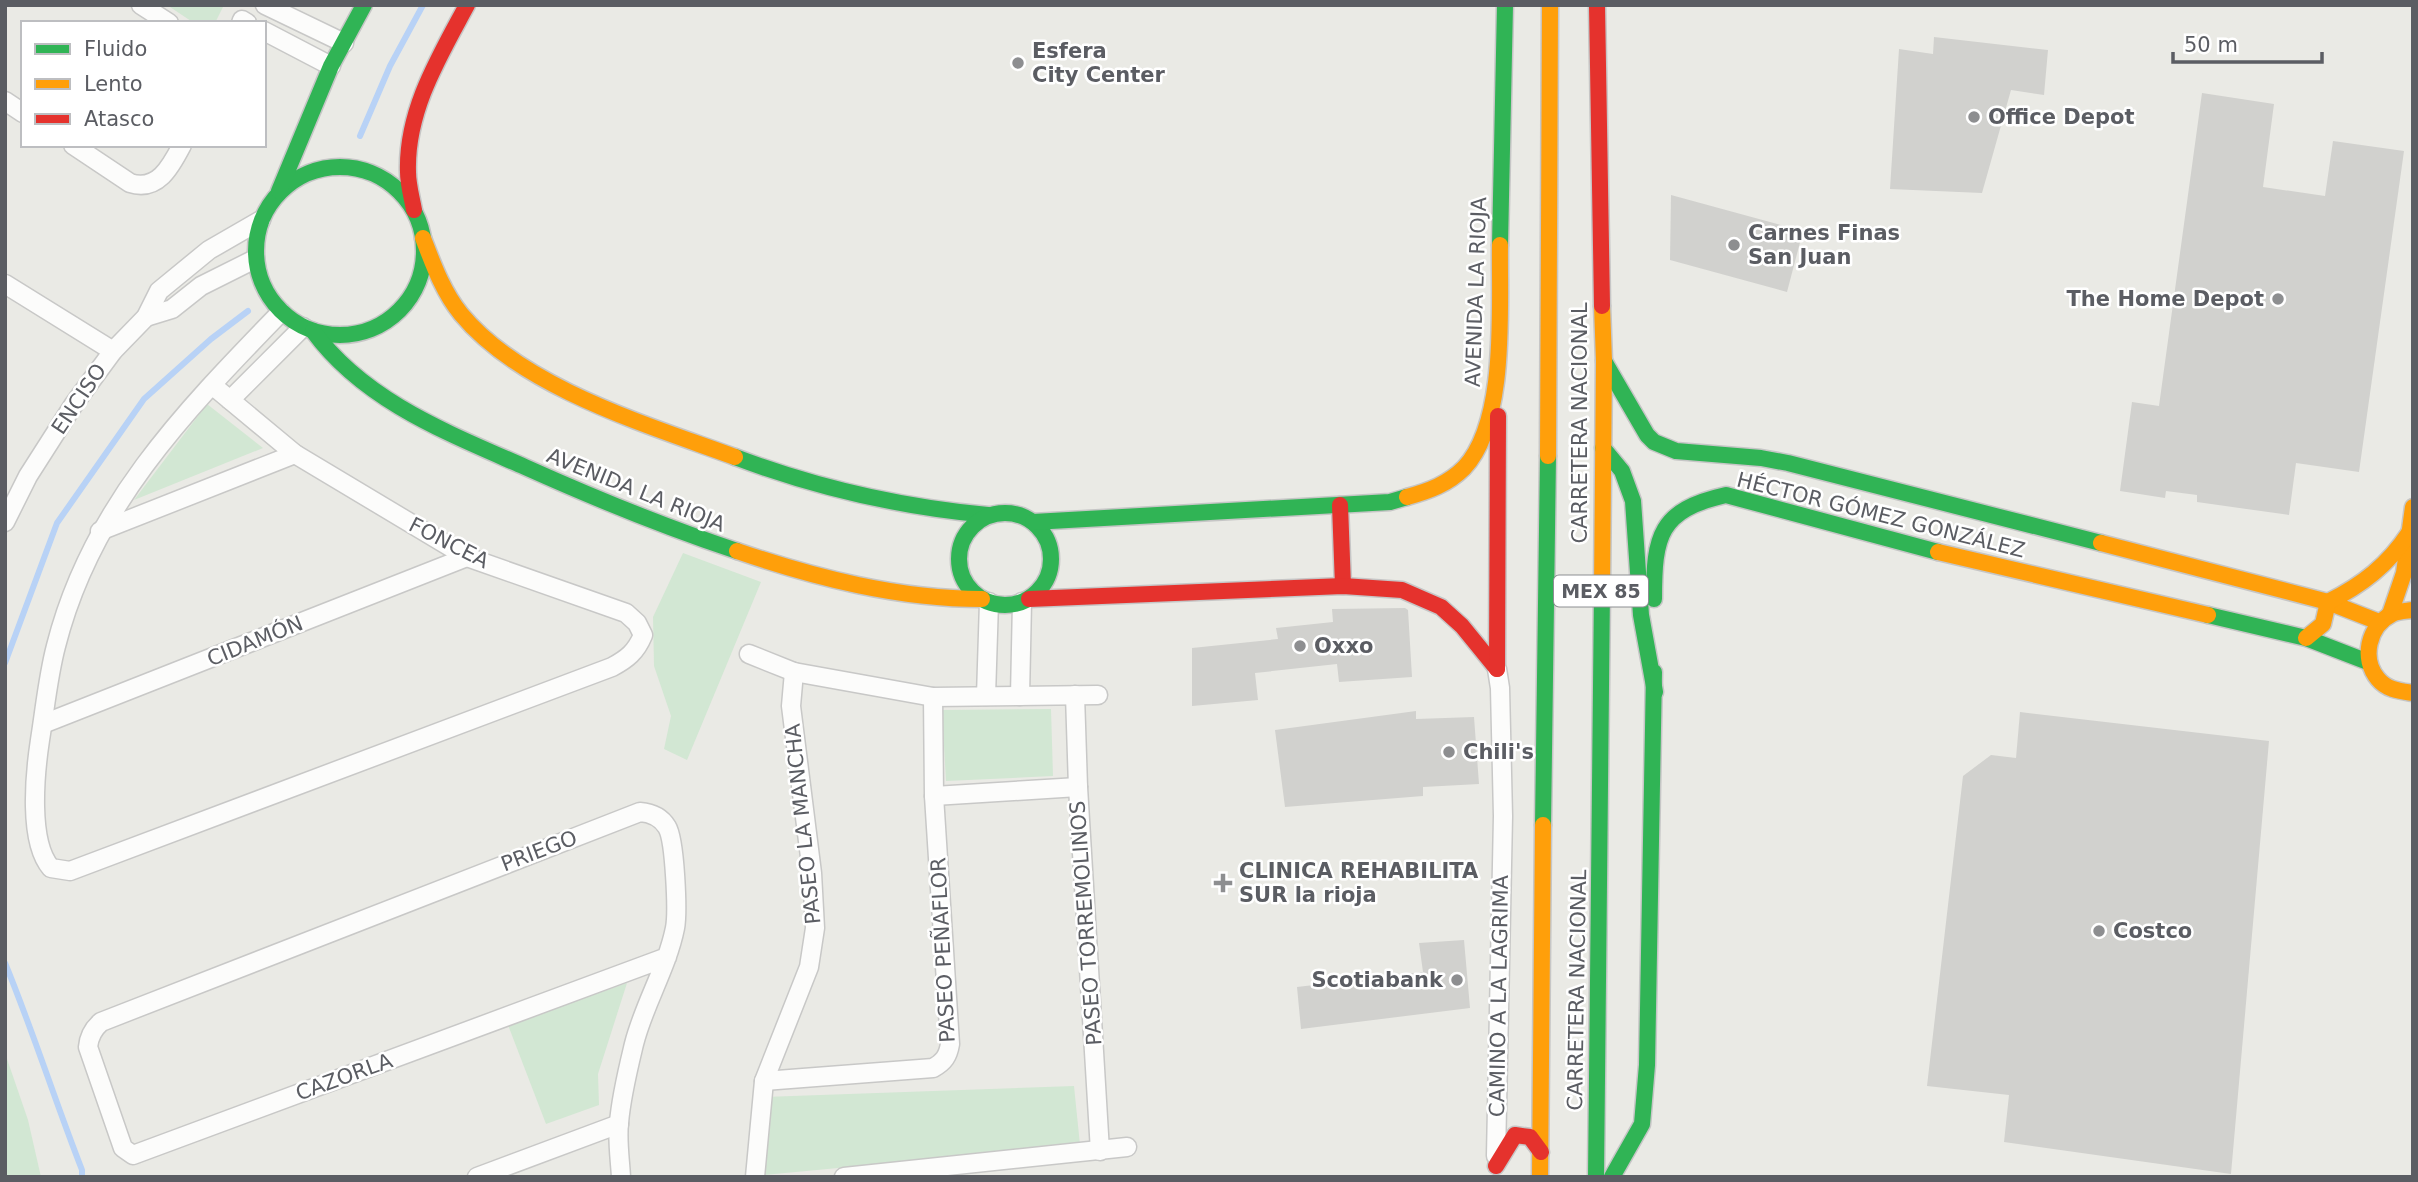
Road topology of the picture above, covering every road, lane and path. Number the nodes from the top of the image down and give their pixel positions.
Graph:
1 (141, 5) edge
2 (265, 5) edge
3 (365, 5) edge
4 (467, 5) edge
5 (1505, 5) edge
6 (1550, 5) edge
7 (1597, 5) edge
8 (166, 21) edge
9 (266, 32) edge
10 (344, 43) junction
11 (331, 66) junction
12 (5, 101) edge
13 (21, 112) edge
14 (75, 147) edge
15 (181, 147) edge
16 (279, 191) junction
17 (415, 212) junction
18 (261, 220) junction
19 (423, 238) junction
20 (256, 259) junction
21 (5, 284) edge
22 (281, 312) junction
23 (146, 317) junction
24 (308, 329) junction
25 (113, 351) junction
26 (1604, 361) junction
27 (1498, 375) junction
28 (212, 385) junction
29 (230, 400) junction
30 (1603, 448) junction
31 (295, 454) junction
32 (1340, 505) junction
33 (2413, 507) edge
34 (988, 515) junction
35 (5, 522) edge
36 (1033, 522) junction
37 (100, 531) junction
38 (2409, 533) junction
39 (467, 557) junction
40 (1343, 586) junction
41 (985, 600) junction
42 (1025, 600) junction
43 (2328, 602) junction
44 (2413, 610) edge
45 (2384, 618) junction
46 (2306, 638) junction
47 (749, 654) dead end
48 (2368, 662) junction
49 (1497, 669) junction
50 (794, 672) junction
51 (1654, 692) junction
52 (2413, 693) edge
53 (1075, 695) junction
54 (1098, 695) dead end
55 (986, 696) junction
56 (1020, 696) junction
57 (933, 697) junction
58 (43, 724) junction
59 (1078, 787) junction
60 (934, 796) junction
61 (667, 957) junction
62 (88, 1047) joint
63 (764, 1081) junction
64 (619, 1124) junction
65 (1127, 1147) dead end
66 (1100, 1151) junction
67 (1541, 1152) junction
68 (1496, 1171) edge
69 (477, 1177) edge
70 (621, 1177) edge
71 (755, 1177) edge
72 (844, 1177) edge
73 (1541, 1177) edge
74 (1597, 1177) edge
75 (1612, 1177) edge

1 - 8 street
2 - 10 street
3 - 10 main road
4 - 17 main road
5 - 27 main road, AVENIDA LA RIOJA
6 - 67 main road, CARRETERA NACIONAL / MEX 85
7 - 26 main road, CARRETERA NACIONAL / MEX 85
9 - 11 street
10 - 11 main road
11 - 16 main road
12 - 13 street
14 - 15 street
16 - 17 main road
16 - 18 main road
17 - 19 main road
18 - 20 main road
18 - 23 street
19 - 24 main road
19 - 34 main road
20 - 22 main road
20 - 23 street
21 - 25 street, ENCISO
22 - 24 main road
22 - 28 street
23 - 25 street
24 - 29 street
24 - 41 main road, AVENIDA LA RIOJA
25 - 35 street, ENCISO
26 - 30 main road, CARRETERA NACIONAL / MEX 85
26 - 43 main road, HÉCTOR GÓMEZ GONZÁLEZ
27 - 32 main road, AVENIDA LA RIOJA
27 - 49 main road
28 - 29 street, FONCEA
28 - 37 street, FONCEA
29 - 31 street, FONCEA
30 - 51 main road
30 - 74 main road, CARRETERA NACIONAL / MEX 85
31 - 37 street
31 - 39 street, FONCEA
32 - 36 main road, AVENIDA LA RIOJA
32 - 40 main road
33 - 38 main road
34 - 36 main road
34 - 41 main road
36 - 42 main road
37 - 58 street, FONCEA
38 - 43 main road
38 - 45 main road
39 - 58 street, CIDAMÓN
39 - 58 street, FONCEA
40 - 42 main road
40 - 49 main road
41 - 42 main road
41 - 55 street
42 - 56 street
43 - 45 main road, HÉCTOR GÓMEZ GONZÁLEZ
43 - 46 main road
44 - 45 main road
45 - 48 main road
46 - 48 main road, HÉCTOR GÓMEZ GONZÁLEZ
46 - 51 main road, HÉCTOR GÓMEZ GONZÁLEZ
47 - 50 street
48 - 52 main road
49 - 68 street, CAMINO A LA LAGRIMA
50 - 57 street
50 - 63 street, PASEO LA MANCHA
51 - 75 main road, HÉCTOR GÓMEZ GONZÁLEZ
53 - 54 street
53 - 56 street
53 - 59 street, PASEO TORREMOLINOS
55 - 56 street
55 - 57 street
57 - 60 street, PASEO PEÑAFLOR
59 - 60 street
59 - 66 street, PASEO TORREMOLINOS
60 - 63 street, PASEO PEÑAFLOR
61 - 62 street, CAZORLA
61 - 62 street, PRIEGO
61 - 64 street, PRIEGO
63 - 71 street, PASEO LA MANCHA
64 - 69 street
64 - 70 street, PRIEGO
65 - 66 street
66 - 72 street
67 - 68 main road
67 - 73 main road, CARRETERA NACIONAL / MEX 85

